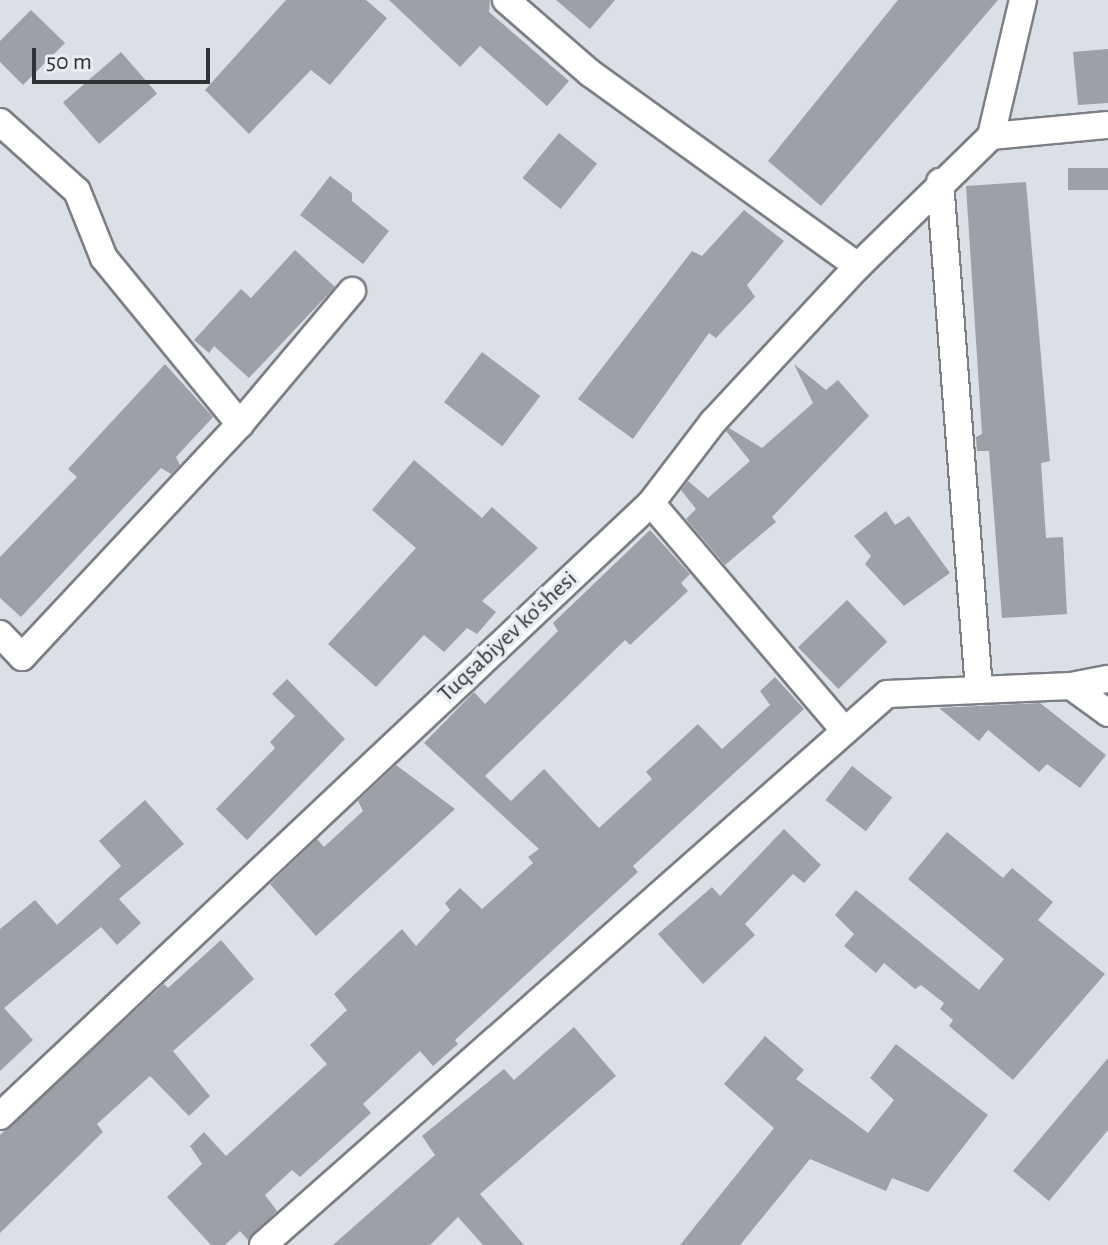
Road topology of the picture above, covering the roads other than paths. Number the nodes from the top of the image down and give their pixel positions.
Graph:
1 (506, 0) edge
2 (1023, 0) edge
3 (0, 122) edge
4 (1108, 125) edge
5 (991, 136) junction
6 (940, 182) junction
7 (858, 266) junction
8 (352, 291) dead end
9 (240, 424) junction
10 (651, 503) junction
11 (0, 634) edge
12 (1108, 679) edge
13 (1071, 686) junction
14 (979, 690) junction
15 (1108, 713) edge
16 (845, 731) junction
17 (0, 1116) edge
18 (263, 1245) edge

1 - 7 street
2 - 5 street
3 - 9 street
4 - 5 street
5 - 6 street, Tuqsabiyev ko'shesi
6 - 7 street, Tuqsabiyev ko'shesi
6 - 14 street
7 - 10 street, Tuqsabiyev ko'shesi
8 - 9 street
9 - 11 street
10 - 16 street
10 - 17 street, Tuqsabiyev ko'shesi
12 - 13 street
13 - 14 street
13 - 15 street
14 - 16 street
16 - 18 street

